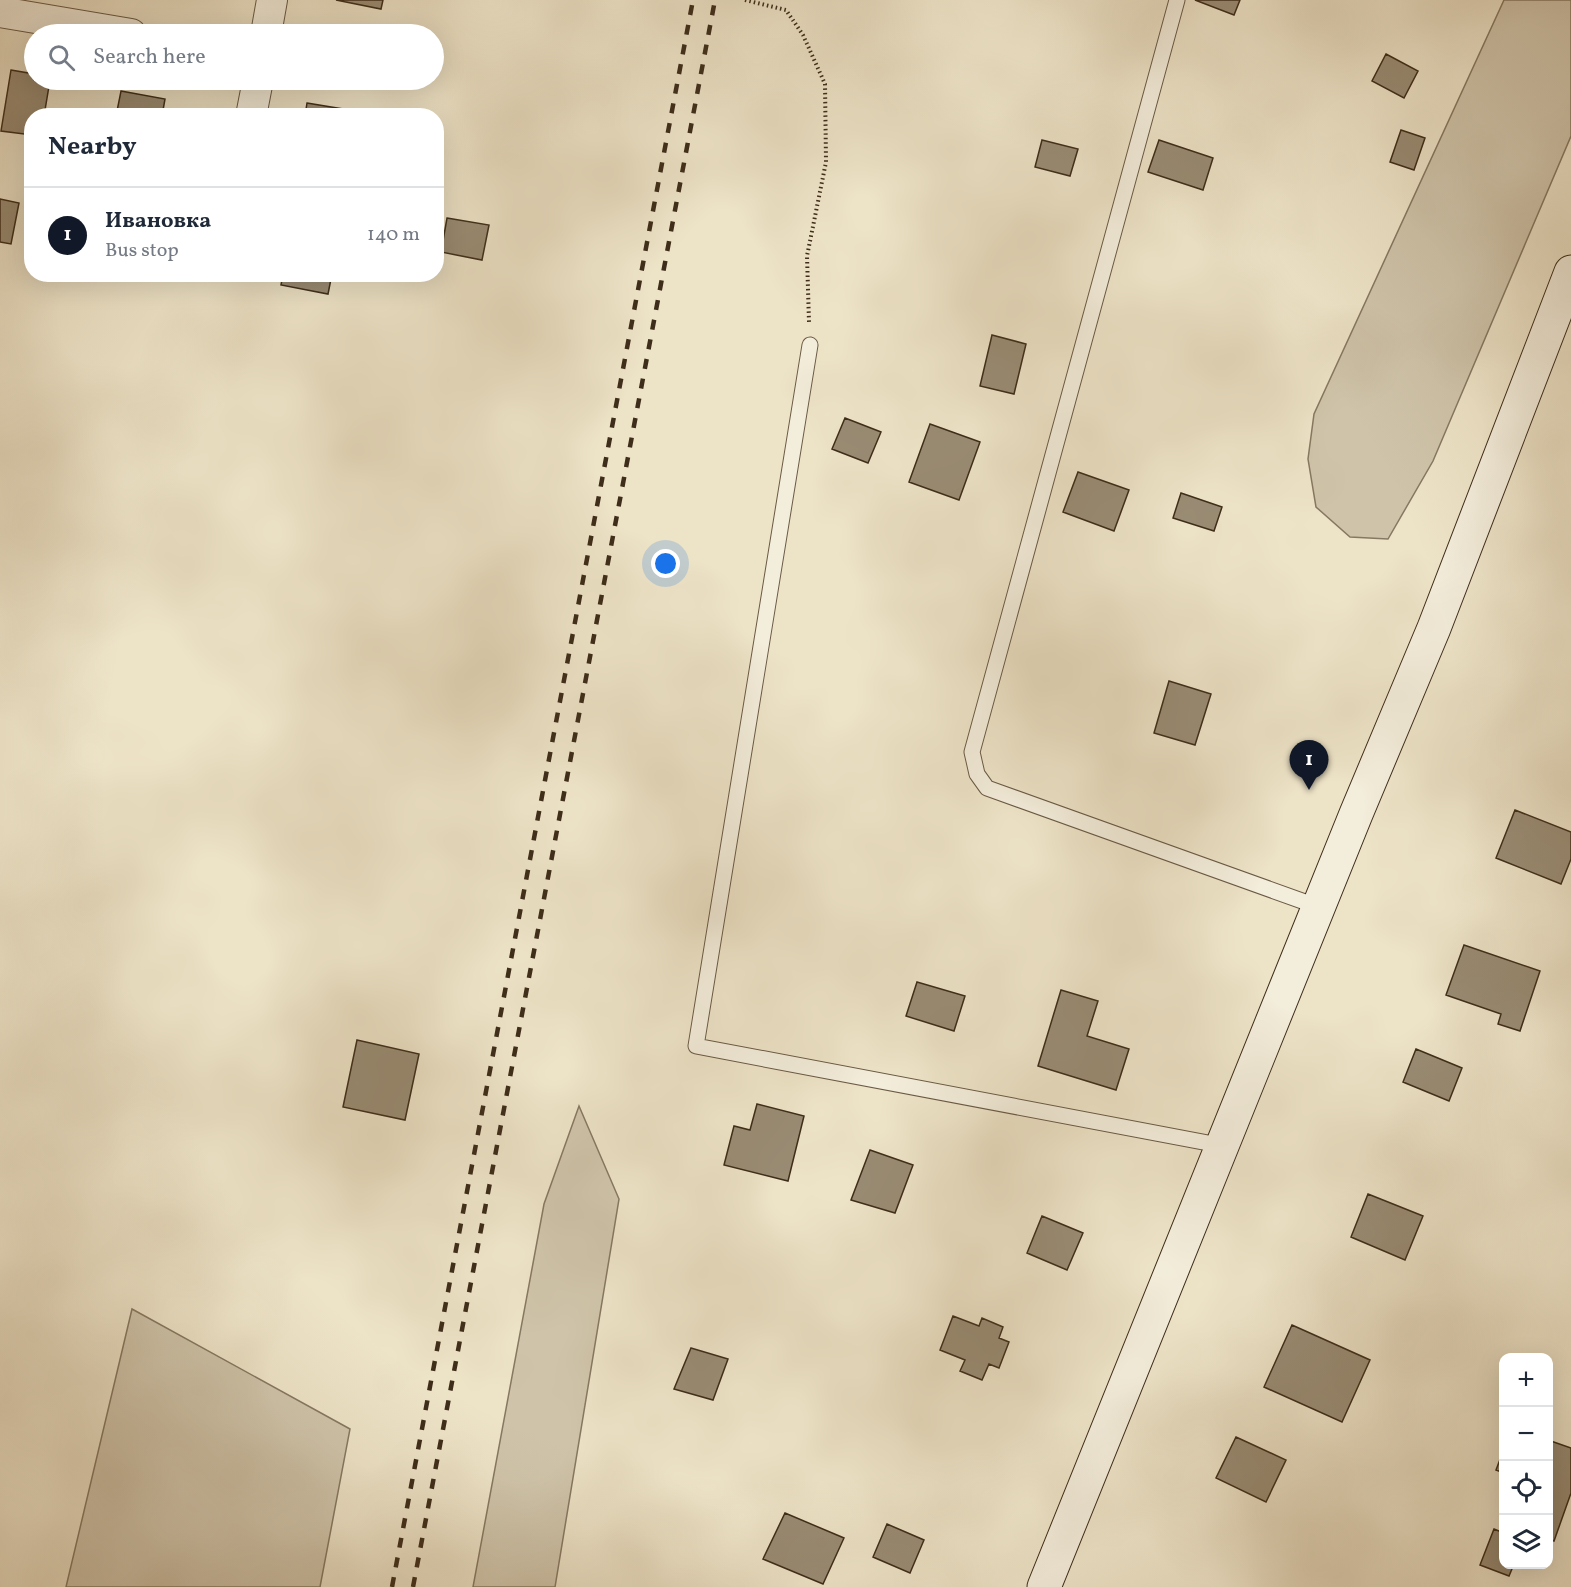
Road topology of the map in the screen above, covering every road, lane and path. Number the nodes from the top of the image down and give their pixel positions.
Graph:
1 (272, 0) edge
2 (746, 0) edge
3 (1177, 0) edge
4 (0, 12) edge
5 (71, 24) edge
6 (268, 24) edge
7 (256, 90) edge
8 (253, 108) edge
9 (1571, 272) edge
10 (810, 345) joint
11 (1318, 907) junction
12 (1224, 1146) junction
13 (1044, 1587) edge

1 - 6 street
2 - 10 path
3 - 11 lane
4 - 5 street
7 - 8 street
9 - 11 street
10 - 12 lane
11 - 12 street
12 - 13 street

